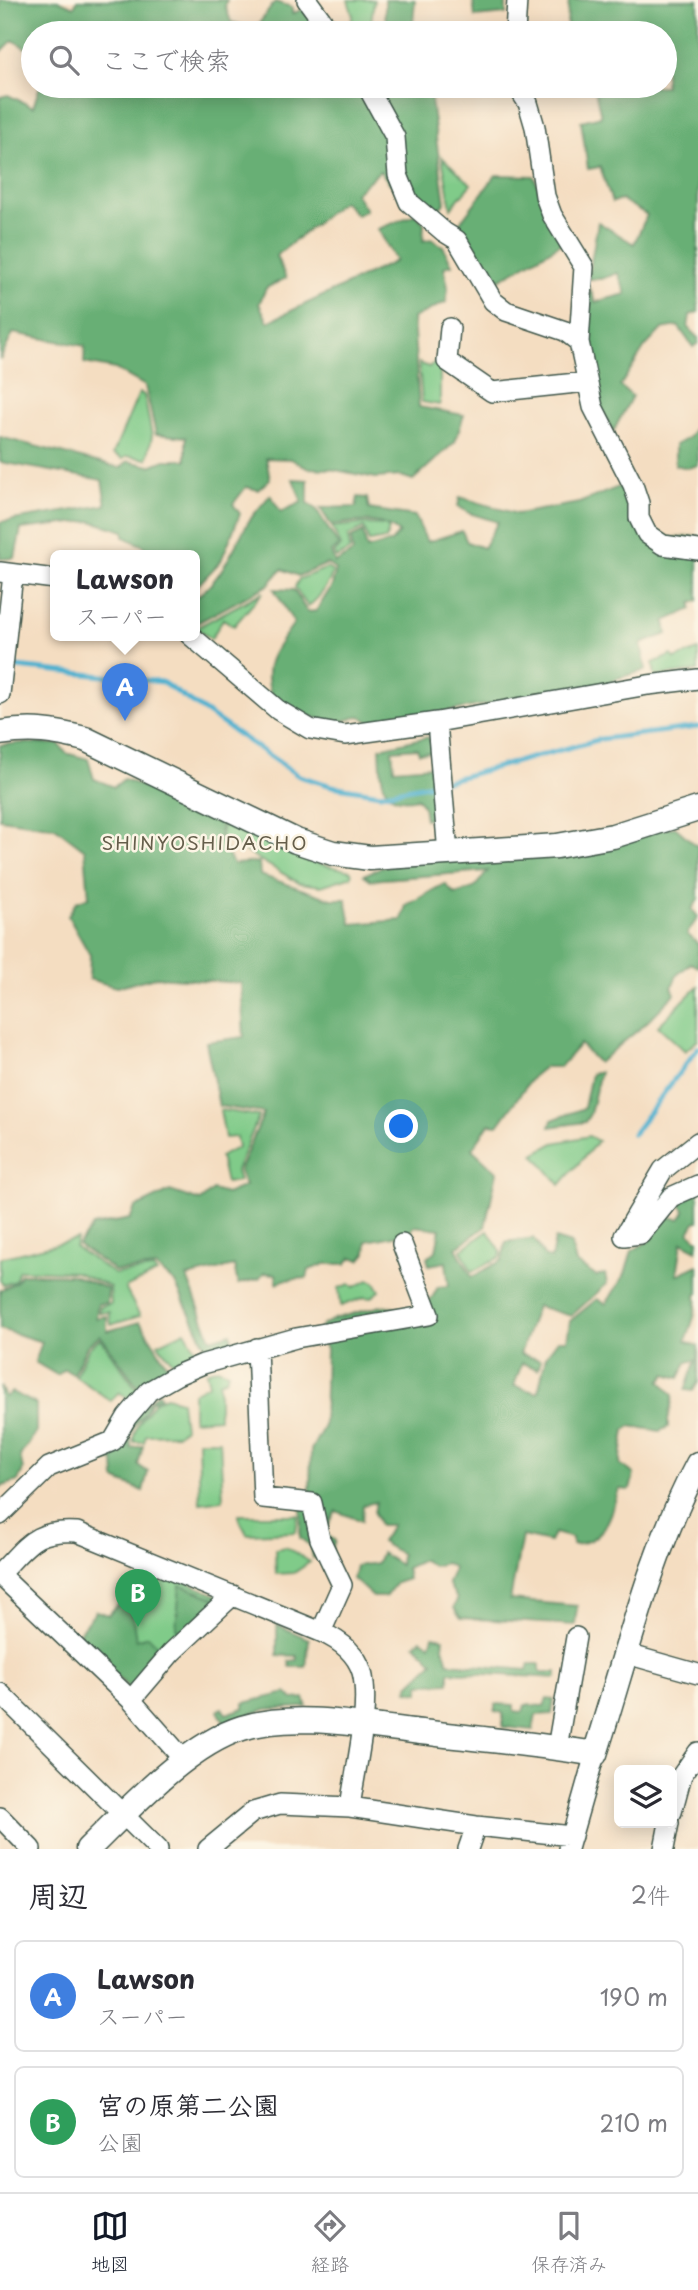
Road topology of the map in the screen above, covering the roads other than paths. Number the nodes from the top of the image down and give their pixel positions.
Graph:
1 (307, 0) edge
2 (517, 0) edge
3 (322, 21) edge
4 (516, 21) edge
5 (374, 98) edge
6 (524, 98) edge
7 (450, 328) dead end
8 (579, 342) junction
9 (586, 382) junction
10 (698, 550) edge
11 (7, 573) edge
12 (50, 578) edge
13 (197, 641) edge
14 (698, 679) edge
15 (1, 685) edge
16 (437, 722) junction
17 (0, 733) edge
18 (698, 809) edge
19 (447, 854) junction
20 (698, 1142) edge
21 (698, 1185) edge
22 (402, 1244) dead end
23 (257, 1348) junction
24 (698, 1464) edge
25 (0, 1515) edge
26 (0, 1574) edge
27 (233, 1595) junction
28 (321, 1632) junction
29 (576, 1637) dead end
30 (627, 1654) junction
31 (698, 1674) edge
32 (0, 1693) edge
33 (131, 1700) junction
34 (362, 1725) junction
35 (558, 1748) junction
36 (698, 1752) edge
37 (595, 1754) junction
38 (184, 1760) junction
39 (677, 1794) edge
40 (350, 1807) junction
41 (123, 1815) junction
42 (0, 1817) edge
43 (475, 1826) junction
44 (668, 1828) edge
45 (570, 1842) edge
46 (30, 1849) edge
47 (88, 1849) edge
48 (158, 1849) edge
49 (208, 1849) edge
50 (468, 1849) edge
51 (664, 1849) edge

1 - 3 street
2 - 4 street
5 - 8 street
6 - 8 street
7 - 9 street
8 - 9 street
9 - 10 street
11 - 12 street
11 - 15 street
13 - 16 street
14 - 16 street
16 - 19 street
17 - 19 street
18 - 19 street
20 - 21 street
22 - 23 street
23 - 25 street
23 - 28 street
24 - 30 street
26 - 27 street
26 - 33 street
27 - 28 street
27 - 33 street
28 - 34 street
29 - 35 street
30 - 31 street
30 - 37 street
32 - 41 street
33 - 38 street
34 - 35 street
34 - 38 street
34 - 40 street
35 - 37 street
36 - 39 street
37 - 45 street
38 - 41 street
40 - 43 street
40 - 49 street
41 - 47 street
41 - 48 street
42 - 46 street
43 - 45 street
43 - 50 street
44 - 51 street

